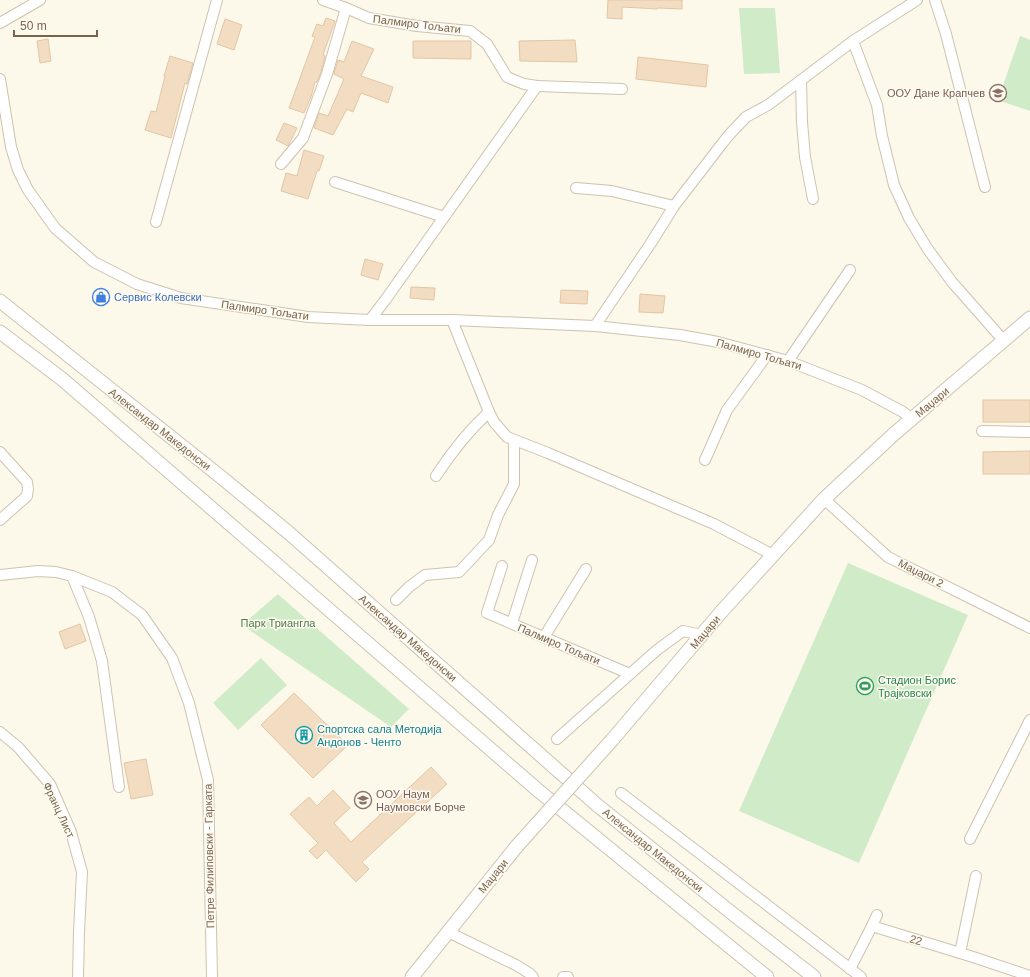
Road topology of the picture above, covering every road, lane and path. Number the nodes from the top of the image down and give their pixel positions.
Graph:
1 (40, 0) edge
2 (217, 0) edge
3 (323, 0) edge
4 (917, 0) edge
5 (936, 0) edge
6 (346, 8) junction
7 (0, 23) edge
8 (853, 41) junction
9 (0, 78) edge
10 (801, 80) junction
11 (537, 86) junction
12 (622, 89) dead end
13 (281, 164) dead end
14 (335, 182) dead end
15 (985, 187) dead end
16 (576, 188) dead end
17 (813, 199) dead end
18 (674, 206) junction
19 (444, 217) junction
20 (156, 222) dead end
21 (850, 270) dead end
22 (0, 301) edge
23 (1030, 318) edge
24 (370, 320) junction
25 (452, 320) junction
26 (595, 326) junction
27 (0, 332) edge
28 (1004, 341) junction
29 (768, 355) junction
30 (788, 361) junction
31 (488, 412) junction
32 (912, 418) junction
33 (982, 431) dead end
34 (1030, 432) edge
35 (514, 440) junction
36 (0, 452) edge
37 (705, 460) dead end
38 (436, 476) dead end
39 (824, 499) junction
40 (0, 520) edge
41 (774, 555) junction
42 (532, 560) dead end
43 (502, 566) dead end
44 (586, 569) dead end
45 (0, 575) edge
46 (72, 576) junction
47 (396, 600) dead end
48 (512, 623) junction
49 (1030, 628) edge
50 (702, 636) junction
51 (544, 637) junction
52 (630, 674) junction
53 (1030, 720) edge
54 (0, 732) edge
55 (557, 739) dead end
56 (119, 786) dead end
57 (621, 793) dead end
58 (970, 840) dead end
59 (976, 876) dead end
60 (877, 915) dead end
61 (872, 926) junction
62 (448, 932) junction
63 (960, 953) junction
64 (850, 969) junction
65 (1030, 976) edge
66 (78, 977) edge
67 (212, 977) edge
68 (412, 977) edge
69 (533, 977) edge
70 (563, 977) edge
71 (568, 977) edge
72 (768, 977) edge
73 (814, 977) edge
74 (861, 977) edge

1 - 7 street
2 - 20 street
3 - 6 street, Палмиро Тољати
4 - 8 street
5 - 15 street
6 - 11 street, Палмиро Тољати
6 - 13 street
8 - 10 street
8 - 28 street
9 - 24 street, Палмиро Тољати
10 - 17 street
10 - 18 street
11 - 12 street, Палмиро Тољати
11 - 19 street
14 - 19 street
16 - 18 street
18 - 26 street
19 - 24 street
21 - 30 street
22 - 73 street, Александар Македонски
23 - 28 street, Маџари
24 - 25 street, Палмиро Тољати
25 - 26 street, Палмиро Тољати
25 - 31 street
26 - 29 street, Палмиро Тољати
27 - 72 street, Александар Македонски
28 - 32 street, Маџари
29 - 30 street, Палмиро Тољати
29 - 37 street
30 - 32 street, Палмиро Тољати
31 - 35 street
31 - 38 street
32 - 39 street, Маџари
33 - 34 street
35 - 41 street
35 - 47 street
36 - 40 street
39 - 41 street, Маџари
39 - 49 street, Маџари 2
41 - 50 street, Маџари
42 - 48 street
43 - 48 street, Палмиро Тољати
44 - 51 street
45 - 46 street, Петре Филиповски - Гарката
46 - 56 street
46 - 67 street, Петре Филиповски - Гарката
48 - 51 street, Палмиро Тољати
50 - 52 street
50 - 62 street, Маџари, bridge
51 - 52 street, Палмиро Тољати
52 - 55 street
53 - 58 street
54 - 66 street, Франц Лист
57 - 64 street
59 - 63 street
60 - 61 street
61 - 63 street, 22
61 - 64 street
62 - 68 street, Маџари
62 - 69 street
63 - 65 street, 22
64 - 74 street
70 - 71 street

